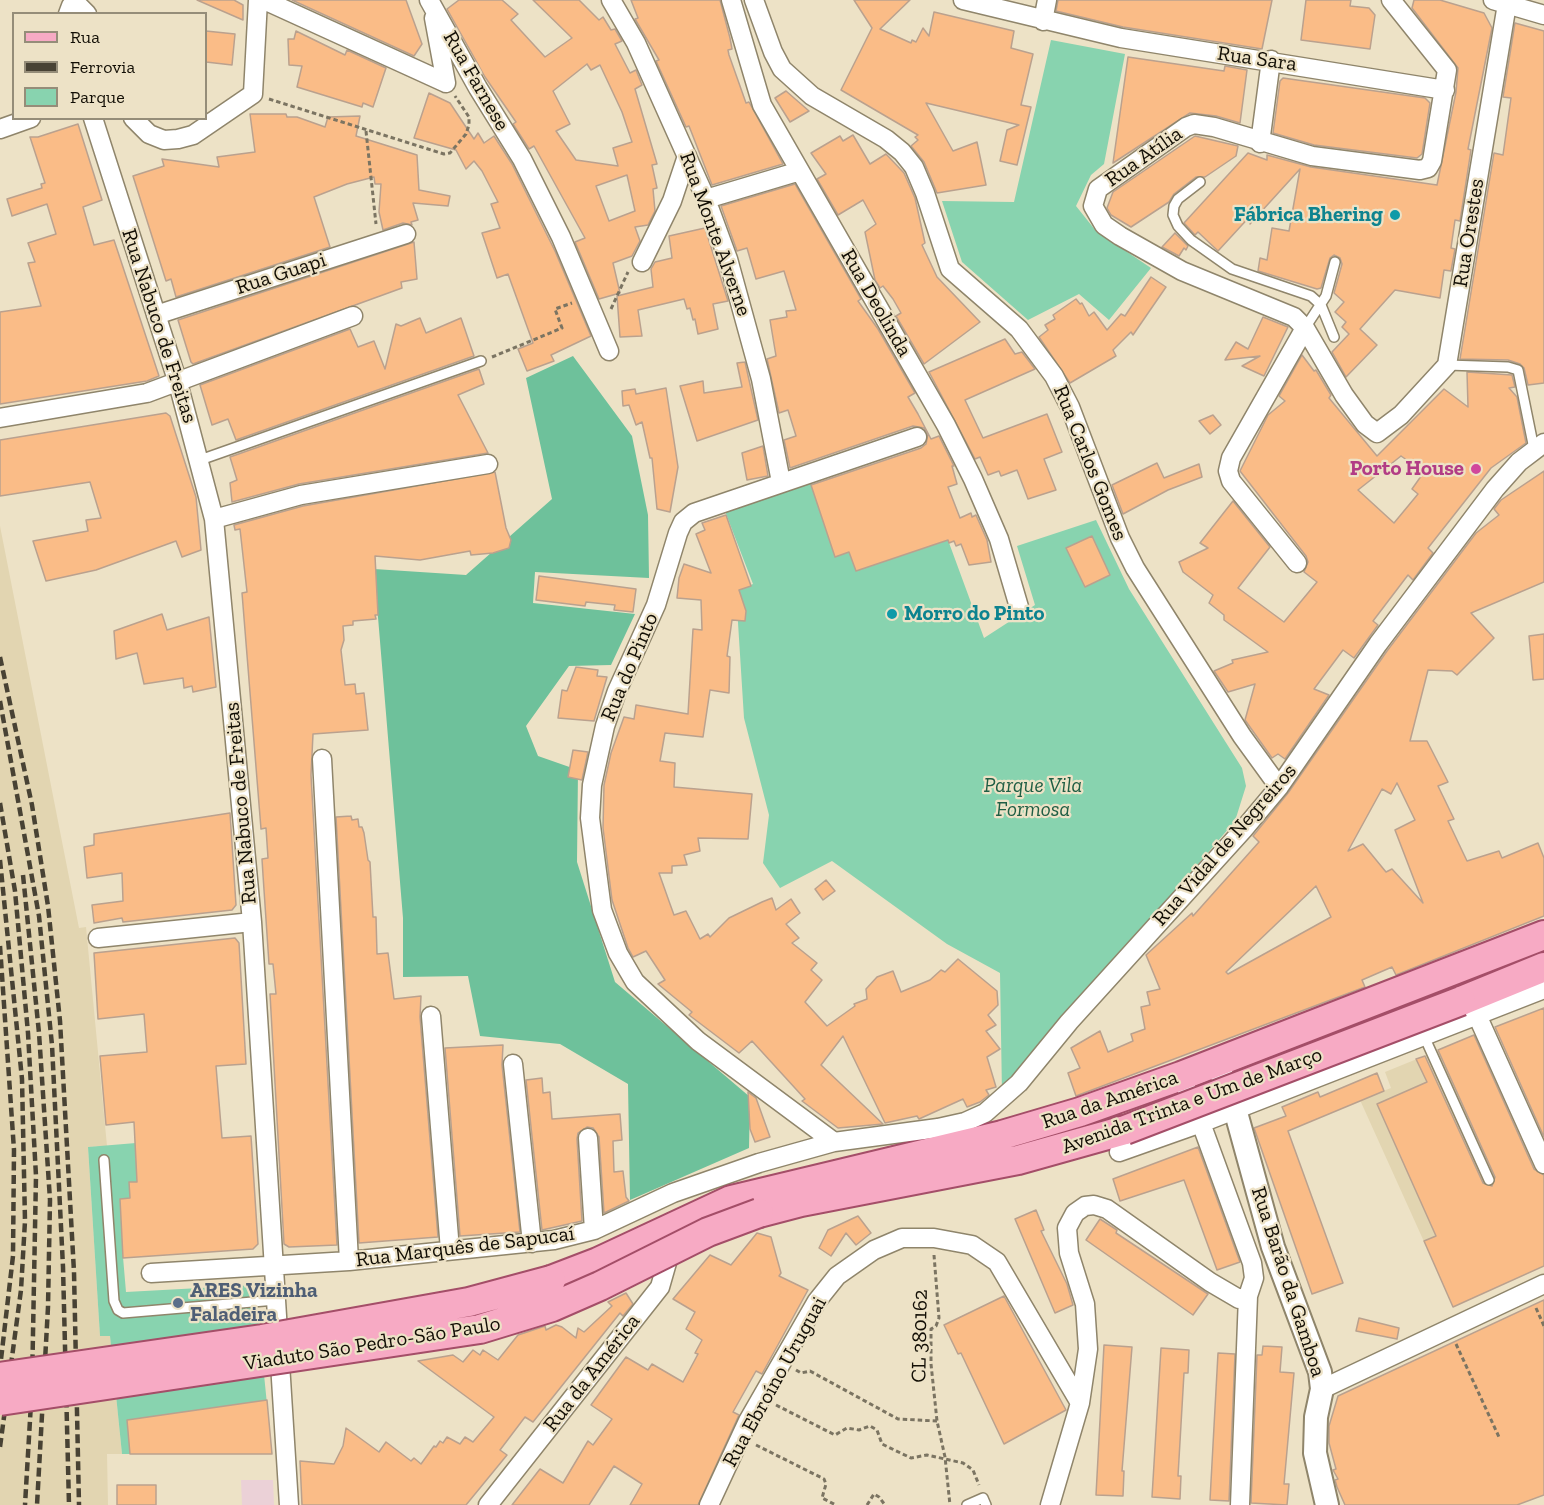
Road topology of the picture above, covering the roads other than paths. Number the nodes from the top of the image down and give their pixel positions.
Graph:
1 (258, 0) edge
2 (264, 0) edge
3 (610, 0) edge
4 (730, 0) edge
5 (754, 0) edge
6 (963, 0) edge
7 (1047, 0) edge
8 (1391, 0) edge
9 (430, 1) edge
10 (1500, 2) edge
11 (1544, 15) edge
12 (1044, 21) junction
13 (1271, 60) junction
14 (1445, 90) junction
15 (25, 120) edge
16 (94, 120) edge
17 (135, 120) edge
18 (0, 129) edge
19 (1260, 142) junction
20 (687, 156) junction
21 (800, 171) junction
22 (1200, 182) dead end
23 (706, 199) junction
24 (406, 234) dead end
25 (642, 262) dead end
26 (1335, 262) dead end
27 (1321, 305) junction
28 (156, 315) junction
29 (353, 316) dead end
30 (1305, 328) junction
31 (1334, 337) dead end
32 (609, 351) dead end
33 (481, 361) road end
34 (1447, 365) junction
35 (178, 383) junction
36 (0, 418) edge
37 (917, 436) dead end
38 (1539, 446) edge
39 (200, 460) junction
40 (488, 464) dead end
41 (781, 482) junction
42 (214, 519) junction
43 (1297, 563) dead end
44 (1019, 607) dead end
45 (322, 759) dead end
46 (1279, 786) junction
47 (252, 922) junction
48 (1544, 935) edge
49 (98, 938) dead end
50 (1544, 968) edge
51 (1544, 989) edge
52 (1469, 1008) junction
53 (431, 1016) dead end
54 (1424, 1036) junction
55 (1217, 1063) junction
56 (513, 1064) dead end
57 (1181, 1076) junction
58 (1235, 1109) junction
59 (1202, 1123) junction
60 (588, 1138) dead end
61 (1122, 1141) junction
62 (834, 1142) junction
63 (104, 1160) dead end
64 (1544, 1164) edge
65 (1489, 1180) dead end
66 (759, 1213) joint
67 (594, 1230) junction
68 (665, 1230) junction
69 (532, 1243) junction
70 (450, 1250) junction
71 (349, 1260) junction
72 (273, 1266) junction
73 (151, 1273) dead end
74 (551, 1280) joint
75 (1544, 1284) edge
76 (1248, 1296) junction
77 (276, 1300) junction
78 (0, 1377) edge
79 (1322, 1389) junction
80 (0, 1401) edge
81 (1080, 1403) junction
82 (985, 1501) edge
83 (289, 1505) edge
84 (488, 1505) edge
85 (709, 1505) edge
86 (967, 1505) edge
87 (1050, 1505) edge
88 (1240, 1505) edge
89 (1327, 1505) edge

1 - 17 street
2 - 9 street, Rua Farnese
3 - 20 street, Rua Monte Alverne
4 - 21 street, Rua Deolinda
5 - 46 street, Rua Carlos Gomes
6 - 12 street, Rua Sara
7 - 12 street
8 - 14 street
9 - 32 street, Rua Farnese
10 - 11 street
10 - 34 street, Rua Orestes
12 - 13 street, Rua Sara
13 - 14 street, Rua Sara
13 - 19 street
14 - 19 street, Rua Atília
15 - 18 street
16 - 28 street, Rua Nabuco de Freitas
19 - 30 street, Rua Atília
20 - 23 street, Rua Monte Alverne
20 - 25 street
21 - 23 street
21 - 44 street, Rua Deolinda
22 - 27 lane
23 - 41 street, Rua Monte Alverne
24 - 28 street, Rua Guapi
26 - 27 lane
27 - 30 lane
27 - 31 lane
28 - 35 street, Rua Nabuco de Freitas
29 - 35 street
30 - 34 street, Rua Atília
30 - 43 street
33 - 39 lane
34 - 38 lane
35 - 36 street
35 - 39 street, Rua Nabuco de Freitas
37 - 41 street, Rua do Pinto
38 - 46 street, Rua Vidal de Negreiros
39 - 42 street, Rua Nabuco de Freitas
40 - 42 street
41 - 62 street, Rua do Pinto
42 - 47 street, Rua Nabuco de Freitas
45 - 71 street
46 - 62 street, Rua Vidal de Negreiros
47 - 49 street
47 - 72 street, Rua Nabuco de Freitas
48 - 55 main road, Rua da América
50 - 52 main road, Avenida Trinta e Um de Março
51 - 52 street
52 - 54 street
52 - 61 main road, Avenida Trinta e Um de Março, bridge
52 - 64 street
53 - 70 street
54 - 58 street
54 - 65 lane
55 - 57 main road, Rua da América
55 - 58 street, Rua Barão da Gamboa
56 - 69 street
57 - 59 street
57 - 68 main road, Rua da América
58 - 59 street
58 - 79 street, Rua Barão da Gamboa
59 - 61 street
59 - 76 street
60 - 67 street
61 - 66 main road, Avenida Trinta e Um de Março
62 - 67 street, Rua Marquês de Sapucaí
63 - 77 lane
66 - 80 main road, Viaduto São Pedro-São Paulo, bridge
67 - 69 street, Rua Marquês de Sapucaí
68 - 74 main road, Rua da América
68 - 84 street, Rua da América
69 - 70 street, Rua Marquês de Sapucaí
70 - 71 street, Rua Marquês de Sapucaí
71 - 72 street, Rua Marquês de Sapucaí
72 - 73 street, Rua Marquês de Sapucaí
72 - 77 street, Rua Nabuco de Freitas
74 - 78 main road, Viaduto São Pedro-São Paulo, bridge
75 - 79 street
76 - 81 street
76 - 88 street
77 - 83 street, Rua Nabuco de Freitas
79 - 89 street, Rua Barão da Gamboa
81 - 85 street, Rua Ebroíno Uruguai
81 - 87 street
82 - 86 lane

